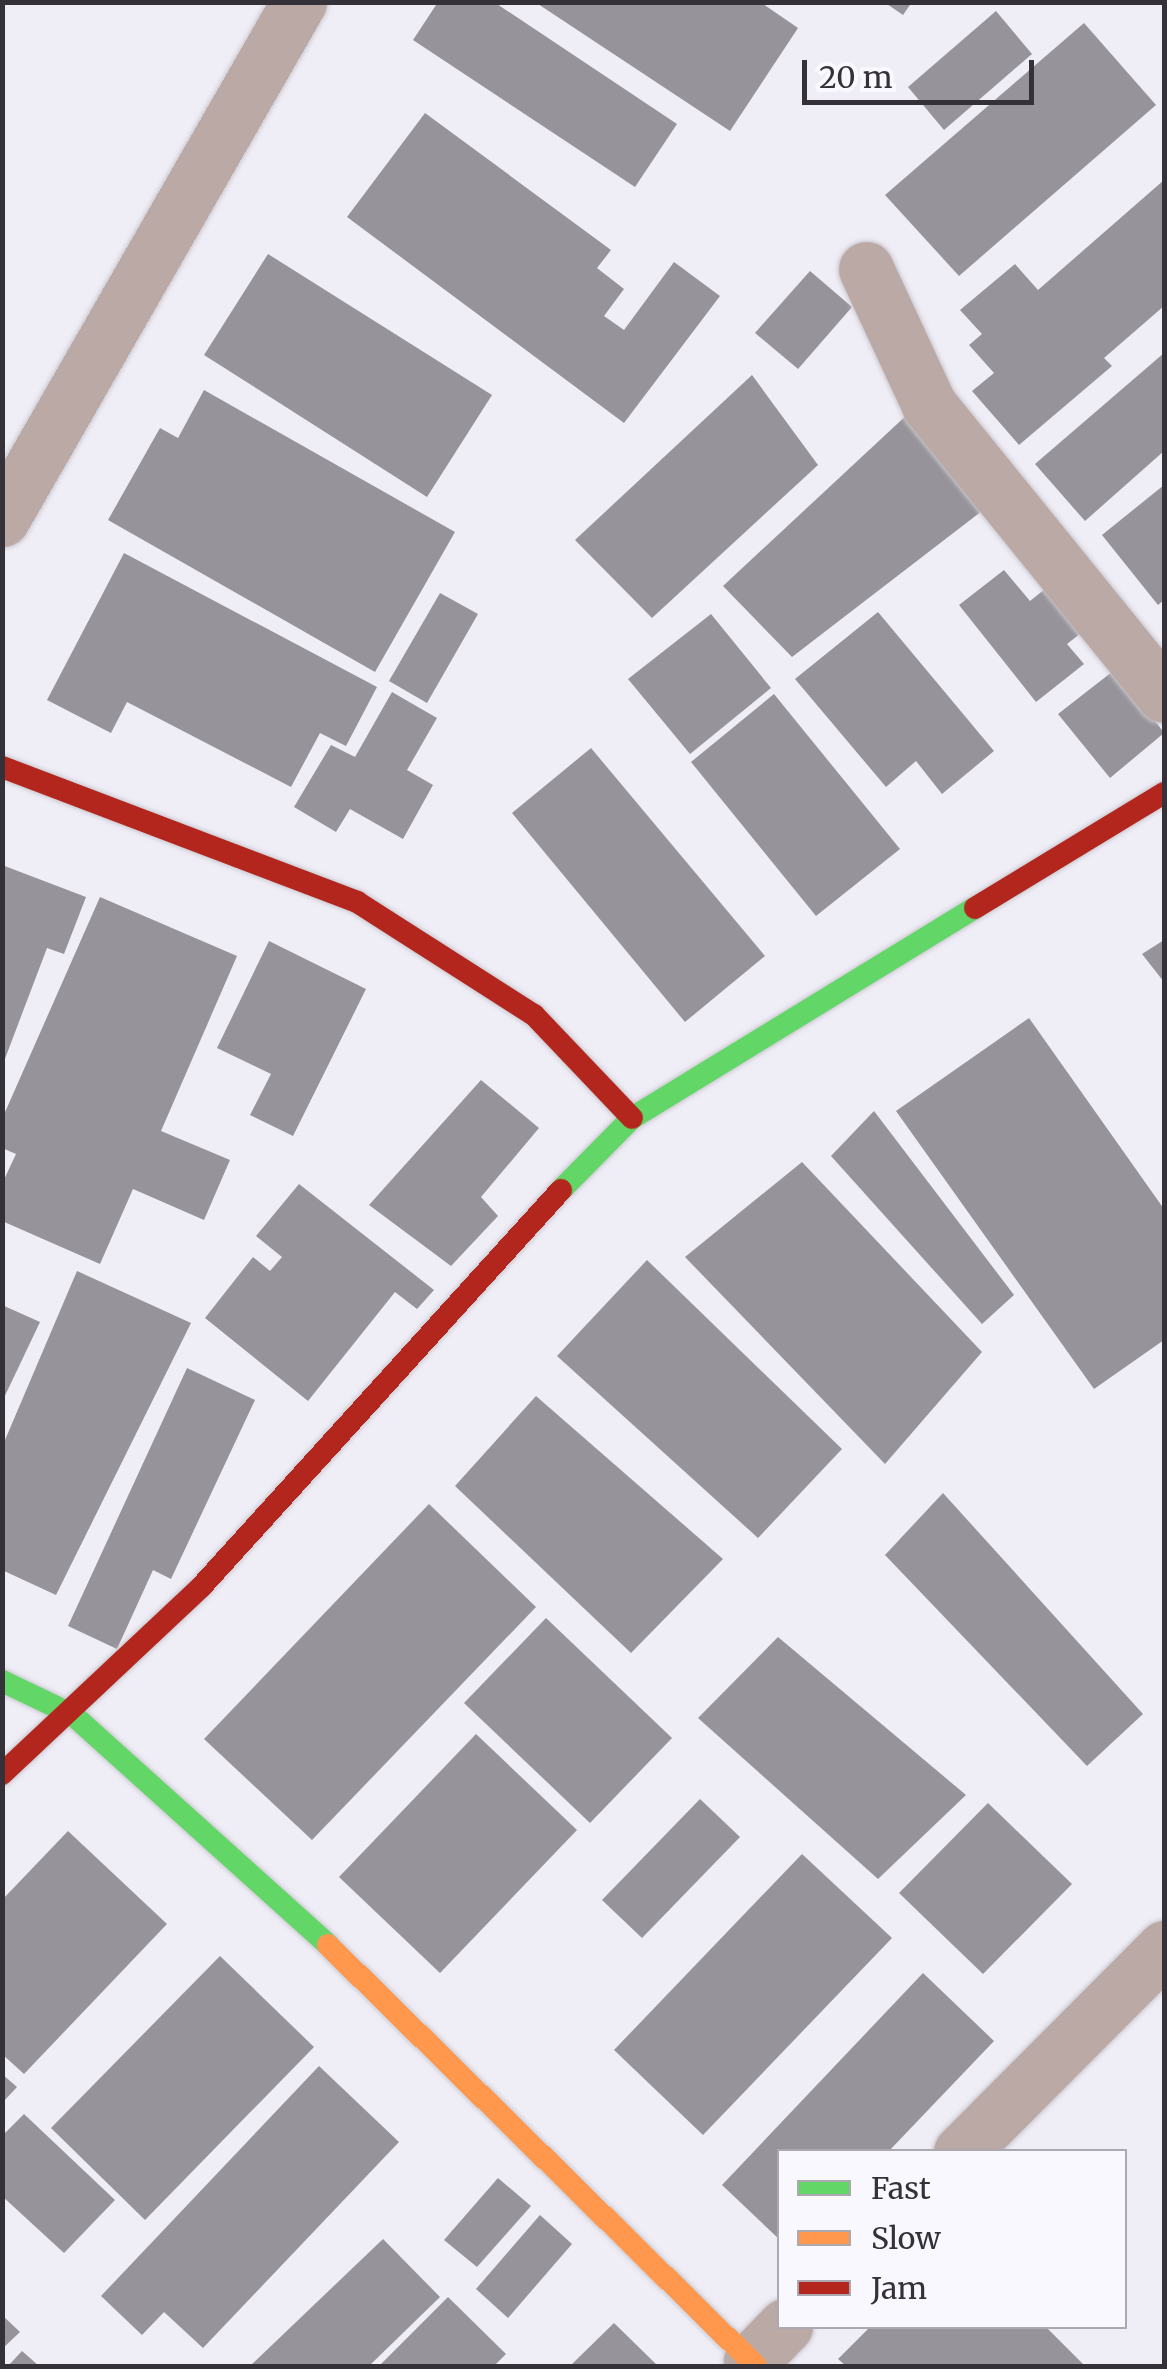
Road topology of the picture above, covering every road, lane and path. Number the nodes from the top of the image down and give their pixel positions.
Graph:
1 (299, 2) edge
2 (866, 270) dead end
3 (2, 519) edge
4 (1164, 695) edge
5 (2, 767) edge
6 (1164, 794) edge
7 (632, 1118) junction
8 (2, 1681) edge
9 (72, 1715) junction
10 (2, 1774) edge
11 (1164, 1948) edge
12 (964, 2149) edge
13 (764, 2351) edge

1 - 3 street
2 - 4 street
5 - 7 street
6 - 7 street
7 - 9 street
8 - 9 street
9 - 10 street
9 - 13 street
11 - 12 street

